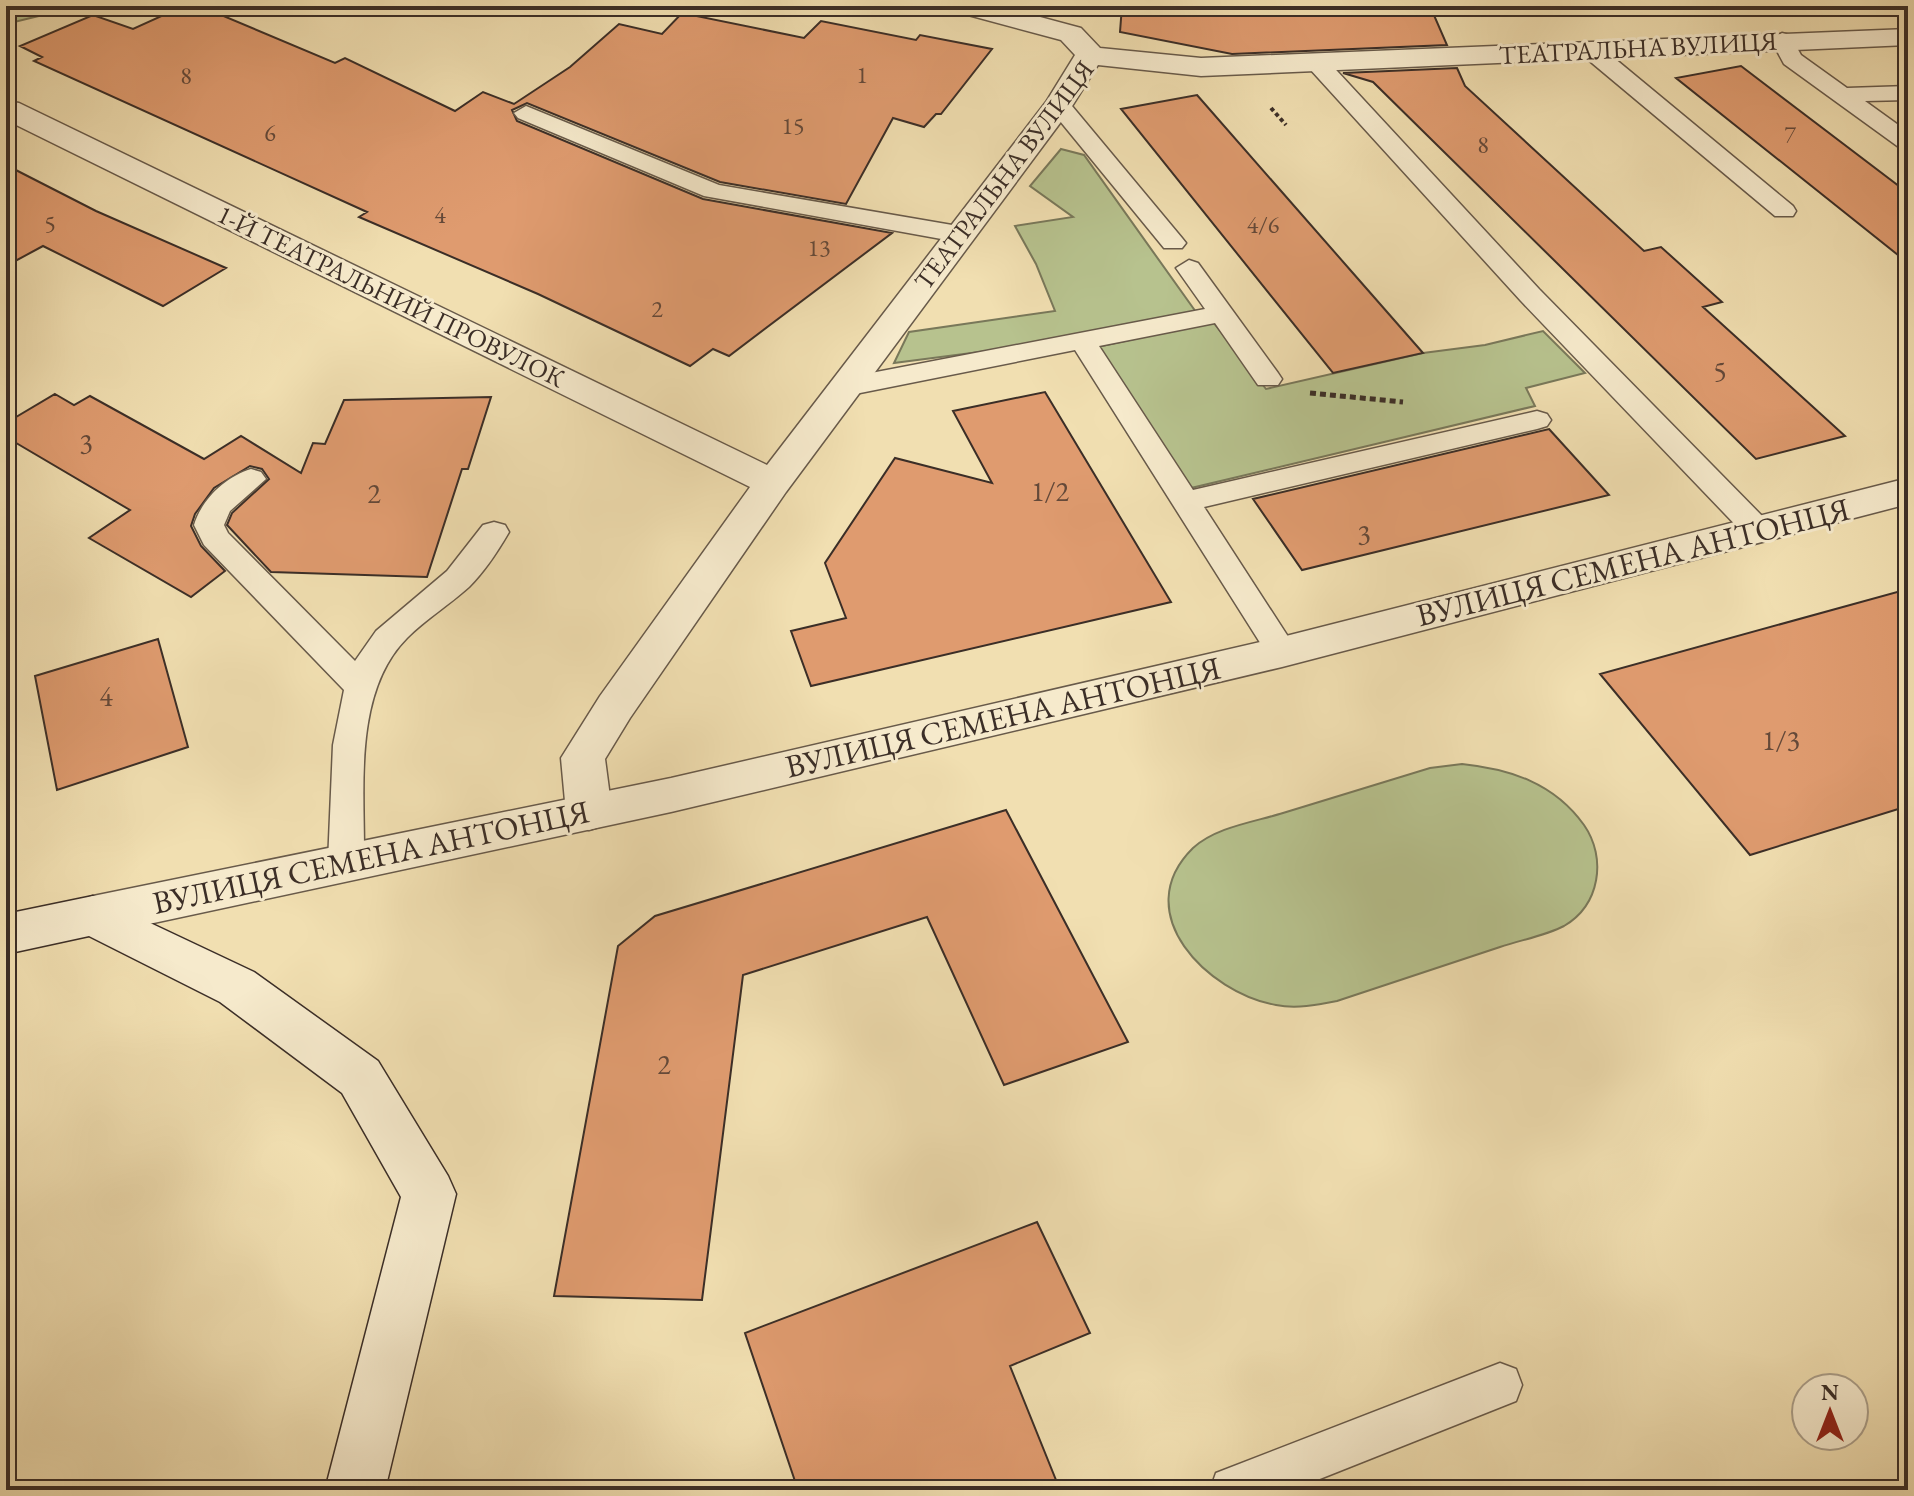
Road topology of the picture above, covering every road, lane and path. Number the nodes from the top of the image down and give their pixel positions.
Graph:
1 (967, 6) edge
2 (1908, 37) edge
3 (1782, 40) junction
4 (1594, 53) junction
5 (1089, 55) junction
6 (1317, 63) junction
7 (1908, 93) edge
8 (1841, 95) junction
9 (1059, 105) junction
10 (8, 109) dead end
11 (526, 113) dead end
12 (1908, 143) edge
13 (1784, 211) dead end
14 (958, 234) junction
15 (1173, 243) dead end
16 (1189, 268) dead end
17 (1219, 314) junction
18 (1083, 342) junction
19 (1268, 379) dead end
20 (845, 387) junction
21 (1537, 420) dead end
22 (251, 479) dead end
23 (773, 483) junction
24 (1908, 491) edge
25 (1185, 502) junction
26 (1758, 530) junction
27 (494, 532) dead end
28 (1282, 652) junction
29 (360, 686) junction
30 (589, 812) junction
31 (346, 863) junction
32 (93, 916) junction
33 (6, 934) edge
34 (1500, 1385) dead end
35 (355, 1490) edge
36 (1233, 1490) edge

1 - 5 street
2 - 3 street, ТЕАТРАЛЬНА ВУЛИЦЯ
3 - 4 street, ТЕАТРАЛЬНА ВУЛИЦЯ
3 - 8 lane
4 - 6 street, ТЕАТРАЛЬНА ВУЛИЦЯ
4 - 13 lane
5 - 6 street, ТЕАТРАЛЬНА ВУЛИЦЯ
5 - 9 street, ТЕАТРАЛЬНА ВУЛИЦЯ
6 - 26 lane
7 - 8 lane
8 - 12 lane
9 - 14 street, ТЕАТРАЛЬНА ВУЛИЦЯ
9 - 15 lane
10 - 23 street, 1-Й ТЕАТРАЛЬНИЙ ПРОВУЛОК
11 - 14 lane
14 - 20 street, ТЕАТРАЛЬНА ВУЛИЦЯ
16 - 17 lane
17 - 18 lane
17 - 19 lane
18 - 20 lane
18 - 25 lane
20 - 23 street, ТЕАТРАЛЬНА ВУЛИЦЯ
21 - 25 lane
22 - 29 lane
23 - 30 street, ТЕАТРАЛЬНА ВУЛИЦЯ
24 - 26 street, ВУЛИЦЯ СЕМЕНА АНТОНЦЯ
25 - 28 lane
26 - 28 street, ВУЛИЦЯ СЕМЕНА АНТОНЦЯ
27 - 29 lane
28 - 30 street, ВУЛИЦЯ СЕМЕНА АНТОНЦЯ
29 - 31 lane
30 - 31 street, ВУЛИЦЯ СЕМЕНА АНТОНЦЯ
31 - 32 street, ВУЛИЦЯ СЕМЕНА АНТОНЦЯ
32 - 33 street, ВУЛИЦЯ СЕМЕНА АНТОНЦЯ
32 - 35 street
34 - 36 lane

